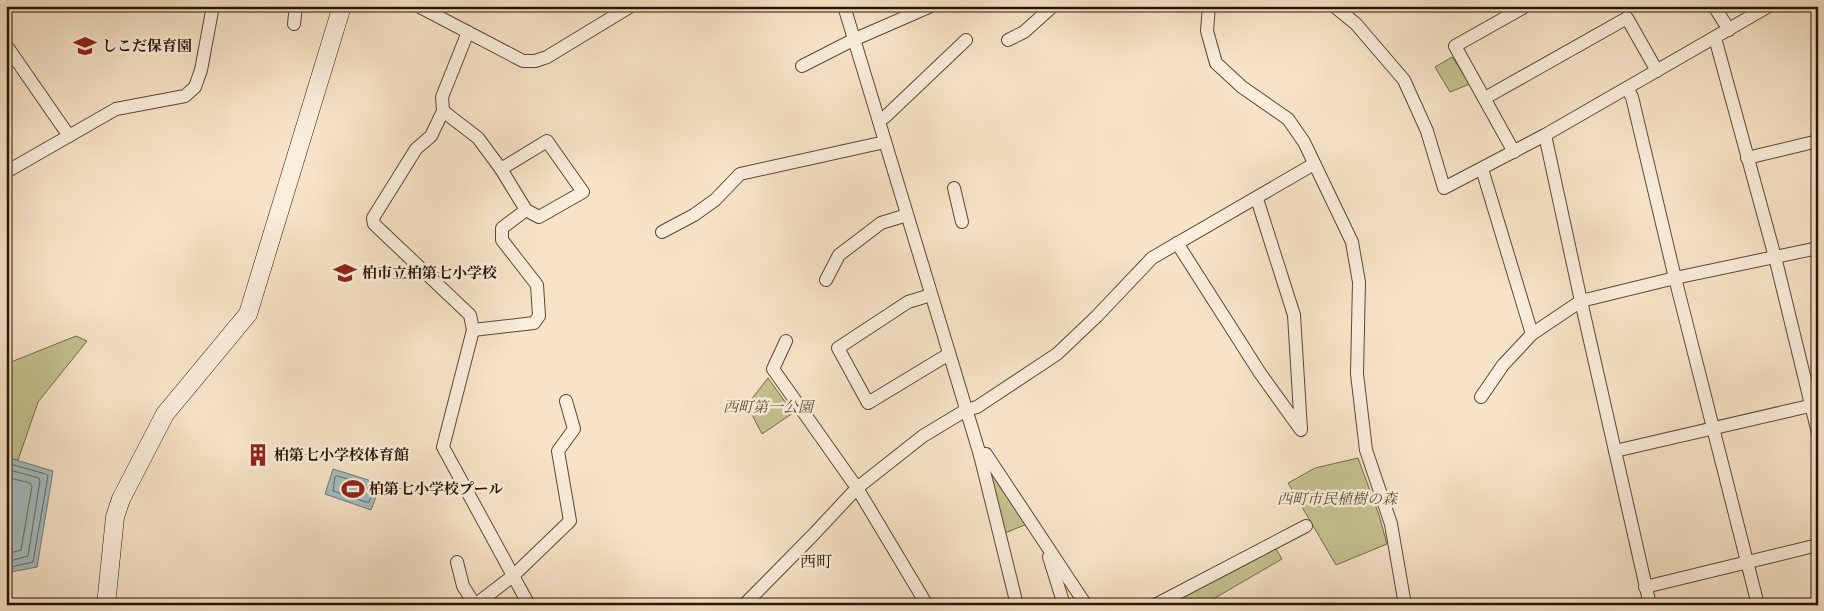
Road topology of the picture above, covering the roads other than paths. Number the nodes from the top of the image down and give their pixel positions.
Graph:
1 (213, 6) edge
2 (296, 6) edge
3 (342, 6) edge
4 (418, 6) edge
5 (631, 6) edge
6 (844, 6) edge
7 (931, 6) edge
8 (1052, 6) edge
9 (1209, 6) edge
10 (1334, 6) edge
11 (1526, 6) edge
12 (1714, 6) edge
13 (1769, 6) edge
14 (294, 24) dead end
15 (1729, 30) junction
16 (468, 32) junction
17 (1715, 38) junction
18 (853, 40) junction
19 (966, 40) dead end
20 (1008, 40) dead end
21 (6, 45) edge
22 (802, 66) dead end
23 (1657, 71) junction
24 (1627, 88) junction
25 (1485, 98) junction
26 (443, 112) junction
27 (879, 120) junction
28 (1545, 135) junction
29 (69, 136) junction
30 (1818, 141) edge
31 (885, 142) junction
32 (1514, 152) junction
33 (1747, 158) junction
34 (1314, 164) junction
35 (501, 169) junction
36 (1482, 169) junction
37 (6, 172) edge
38 (954, 188) dead end
39 (1256, 199) junction
40 (526, 210) junction
41 (908, 215) junction
42 (962, 222) dead end
43 (662, 232) dead end
44 (1177, 243) junction
45 (1818, 248) edge
46 (1775, 257) junction
47 (1675, 278) junction
48 (826, 280) dead end
49 (931, 295) junction
50 (1581, 301) junction
51 (473, 330) junction
52 (1532, 334) junction
53 (786, 341) dead end
54 (949, 354) junction
55 (1481, 398) dead end
56 (566, 401) dead end
57 (1814, 405) edge
58 (966, 410) junction
59 (1713, 428) junction
60 (1818, 433) edge
61 (1615, 451) junction
62 (980, 455) junction
63 (857, 488) junction
64 (1306, 526) dead end
65 (1045, 543) junction
66 (1818, 545) edge
67 (457, 562) dead end
68 (1747, 562) junction
69 (514, 575) junction
70 (1645, 587) junction
71 (106, 605) edge
72 (475, 605) edge
73 (529, 605) edge
74 (744, 605) edge
75 (928, 605) edge
76 (1017, 605) edge
77 (1064, 605) edge
78 (1086, 605) edge
79 (1155, 605) edge
80 (1405, 605) edge
81 (1650, 605) edge
82 (1758, 605) edge

1 - 29 street
2 - 14 street
3 - 71 street
4 - 16 street
5 - 16 street
6 - 18 street
7 - 18 street
8 - 20 street
9 - 34 street
10 - 36 street
11 - 25 street
12 - 15 street
13 - 15 street
15 - 17 street
16 - 26 street
17 - 23 street
17 - 33 street
18 - 22 street
18 - 27 street
19 - 27 street
21 - 29 street
23 - 24 street
23 - 25 street
24 - 28 street
24 - 47 street
25 - 32 street
26 - 35 street
26 - 51 street
27 - 31 street
28 - 32 street
28 - 50 street
29 - 37 street
30 - 33 street
31 - 41 street
31 - 43 street
32 - 36 street
33 - 46 street
34 - 39 street
34 - 80 street
35 - 40 street
35 - 40 street
36 - 52 street
38 - 42 street
39 - 44 street
39 - 44 street
40 - 51 street
41 - 48 street
41 - 49 street
44 - 58 street
45 - 46 street
46 - 47 street
46 - 57 street
47 - 50 street
47 - 59 street
49 - 54 street
49 - 54 street
50 - 52 street
50 - 61 street
51 - 69 street
52 - 55 street
53 - 63 street
54 - 58 street
56 - 69 street
57 - 59 street
57 - 60 street
58 - 62 street
58 - 63 street
59 - 61 street
59 - 68 street
61 - 70 street
62 - 65 street
62 - 76 street
63 - 74 street
63 - 75 street
64 - 79 street
65 - 77 street
65 - 78 street
66 - 68 street
67 - 72 street
68 - 70 street
68 - 82 street
69 - 72 street
69 - 73 street
70 - 81 street

